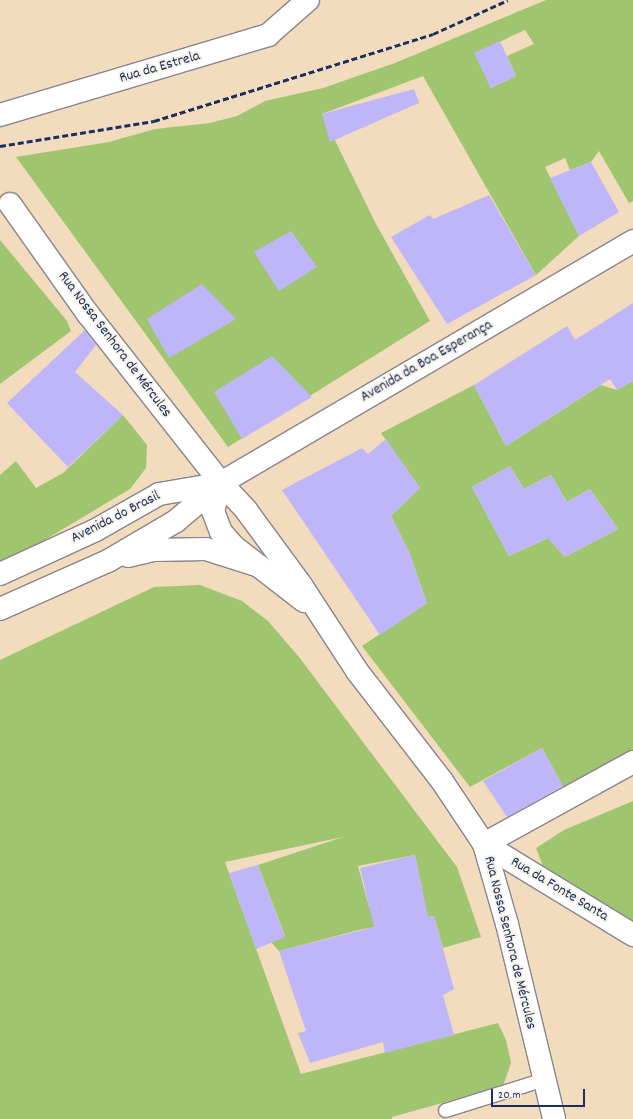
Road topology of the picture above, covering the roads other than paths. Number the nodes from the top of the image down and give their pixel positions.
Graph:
1 (308, 0) edge
2 (0, 115) edge
3 (10, 204) dead end
4 (633, 241) edge
5 (221, 483) junction
6 (108, 561) junction
7 (259, 566) junction
8 (0, 574) edge
9 (0, 609) edge
10 (325, 623) junction
11 (633, 762) edge
12 (484, 844) junction
13 (633, 935) edge
14 (544, 1079) junction
15 (445, 1110) dead end
16 (554, 1119) edge

1 - 2 street, Rua da Estrela
3 - 5 street, Rua Nossa Senhora de Mércules
4 - 5 street, Avenida da Boa Esperança
5 - 6 street, Avenida do Brasil
5 - 7 street, Rua Nossa Senhora de Mércules
5 - 8 street, Avenida do Brasil
5 - 10 street, Rua Nossa Senhora de Mércules
6 - 7 street, Avenida do Brasil
6 - 9 street, Avenida do Brasil
7 - 10 street, Rua Nossa Senhora de Mércules
10 - 12 street, Rua Nossa Senhora de Mércules
11 - 12 street
12 - 13 street, Rua da Fonte Santa
12 - 14 street, Rua Nossa Senhora de Mércules
14 - 15 lane
14 - 16 street, Rua Nossa Senhora de Mércules

